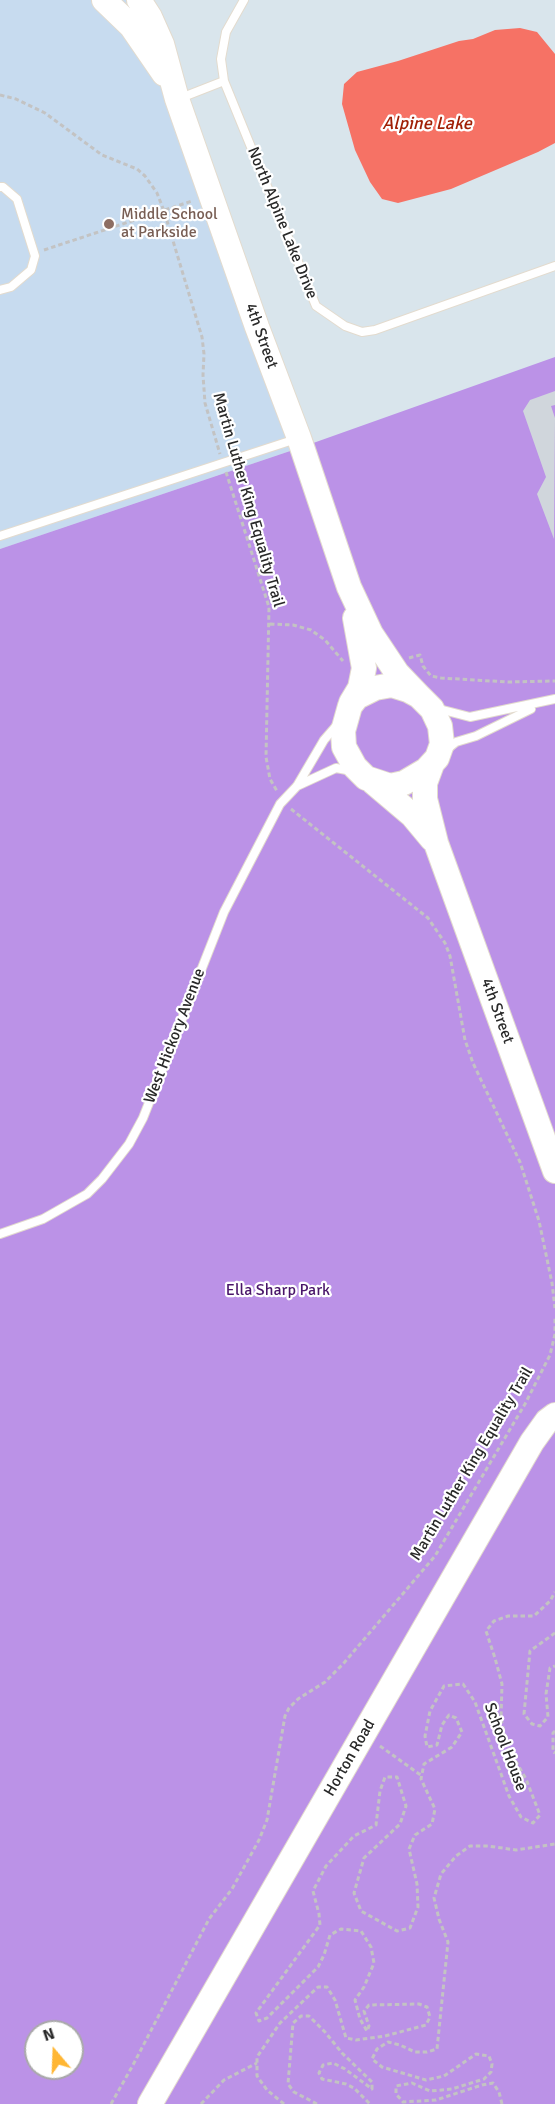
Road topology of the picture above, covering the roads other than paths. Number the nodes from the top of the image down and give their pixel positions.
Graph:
1 (104, 0) edge
2 (139, 0) edge
3 (244, 0) edge
4 (224, 81) junction
5 (175, 92) junction
6 (0, 187) edge
7 (555, 266) edge
8 (0, 290) edge
9 (299, 438) junction
10 (0, 536) edge
11 (349, 587) junction
12 (553, 699) edge
13 (424, 701) junction
14 (348, 710) junction
15 (435, 761) junction
16 (363, 775) junction
17 (297, 786) junction
18 (439, 852) junction
19 (555, 1171) edge
20 (0, 1234) edge
21 (555, 1415) edge
22 (150, 2104) edge

1 - 5 street, 4th Street
2 - 5 street, 4th Street
3 - 4 lane, North Alpine Lake Drive
4 - 5 lane
4 - 7 lane, North Alpine Lake Drive
5 - 9 street, 4th Street
6 - 8 lane
9 - 10 lane
9 - 11 street, 4th Street
11 - 13 street, 4th Street
11 - 14 street, 4th Street
12 - 13 lane
12 - 15 lane
13 - 14 street
13 - 15 street
14 - 16 street
14 - 17 lane, West Hickory Avenue
15 - 16 street
15 - 18 street, 4th Street
16 - 17 lane, West Hickory Avenue
16 - 18 street, 4th Street
17 - 20 lane, West Hickory Avenue
18 - 19 street, 4th Street
21 - 22 street, Horton Road

